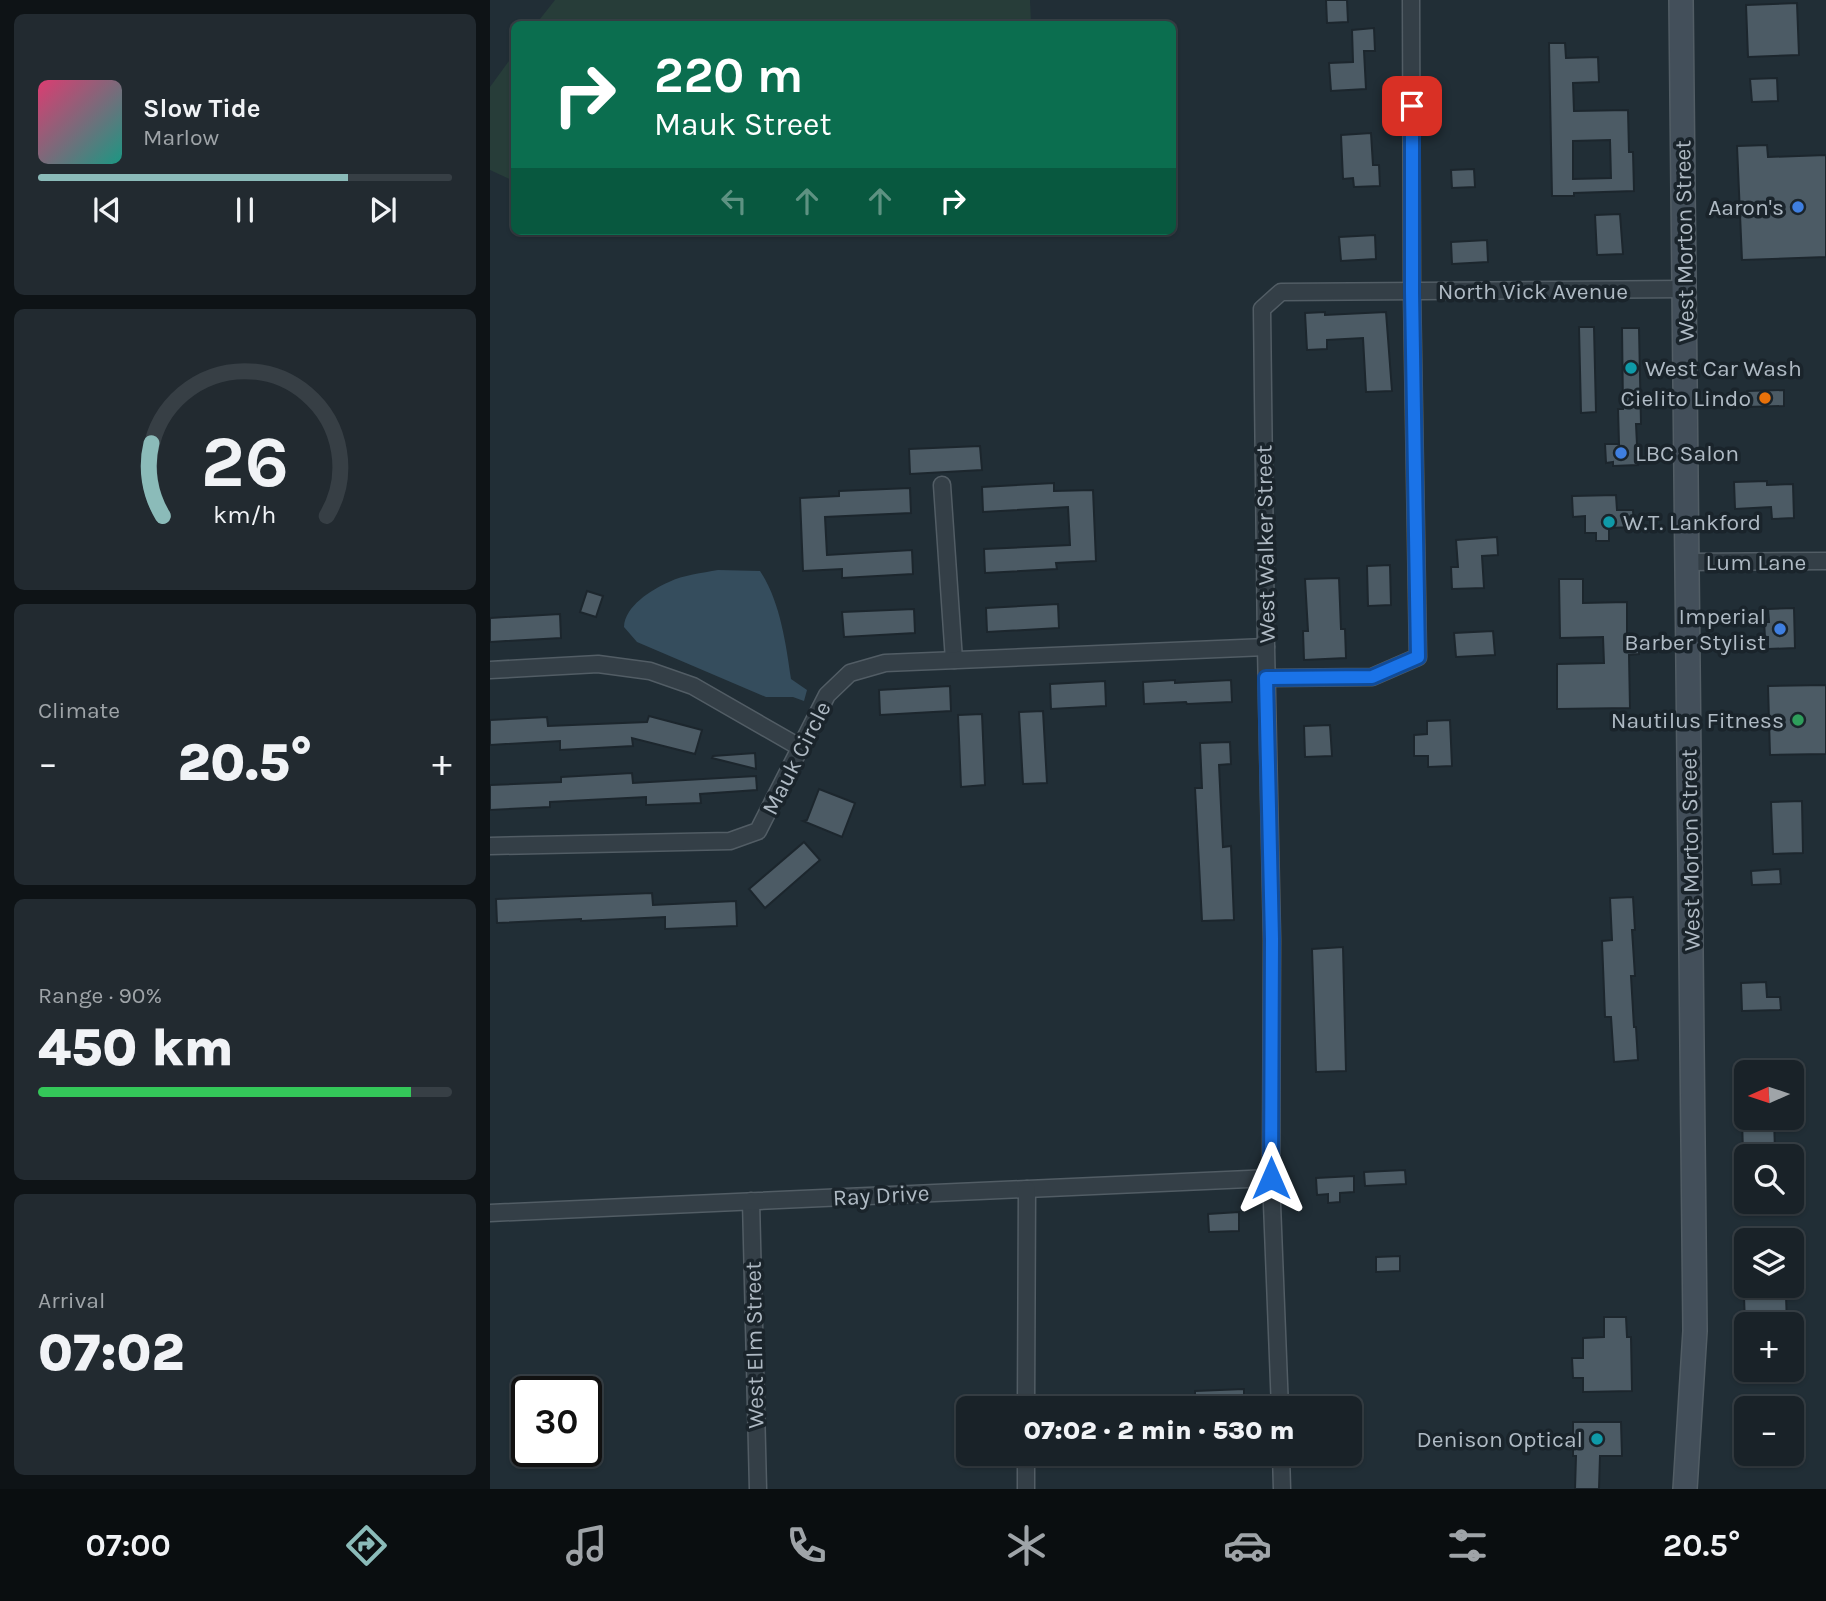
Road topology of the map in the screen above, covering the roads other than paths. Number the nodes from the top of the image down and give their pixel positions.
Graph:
1 (1411, 0) edge
2 (1681, 0) edge
3 (1684, 289) junction
4 (1412, 292) junction
5 (1262, 309) joint
6 (942, 485) dead end
7 (1826, 561) edge
8 (1686, 562) junction
9 (1266, 647) junction
10 (954, 660) junction
11 (490, 670) edge
12 (1266, 678) junction
13 (801, 748) junction
14 (490, 846) edge
15 (1271, 1178) junction
16 (1027, 1189) junction
17 (751, 1201) junction
18 (490, 1213) edge
19 (1026, 1396) edge
20 (1279, 1396) edge
21 (1026, 1466) edge
22 (1281, 1466) edge
23 (758, 1489) edge
24 (1026, 1489) edge
25 (1282, 1489) edge
26 (1685, 1489) edge

1 - 4 street
2 - 3 main road, West Morton Street
3 - 4 street, North Vick Avenue
3 - 8 main road, West Morton Street
4 - 5 street, North Vick Avenue
4 - 12 street
5 - 9 street, West Walker Street
6 - 10 street
7 - 8 street, Lum Lane
8 - 26 main road, West Morton Street
9 - 10 street, Mauk Circle
9 - 12 street, West Walker Street
10 - 13 street, Mauk Circle
11 - 13 street
12 - 15 street, West Walker Street
13 - 14 street, Mauk Circle
15 - 16 street, Ray Drive
15 - 20 street, West Walker Street
16 - 17 street, Ray Drive
16 - 19 street
17 - 18 street, Ray Drive
17 - 23 street, West Elm Street
21 - 24 street
22 - 25 street

